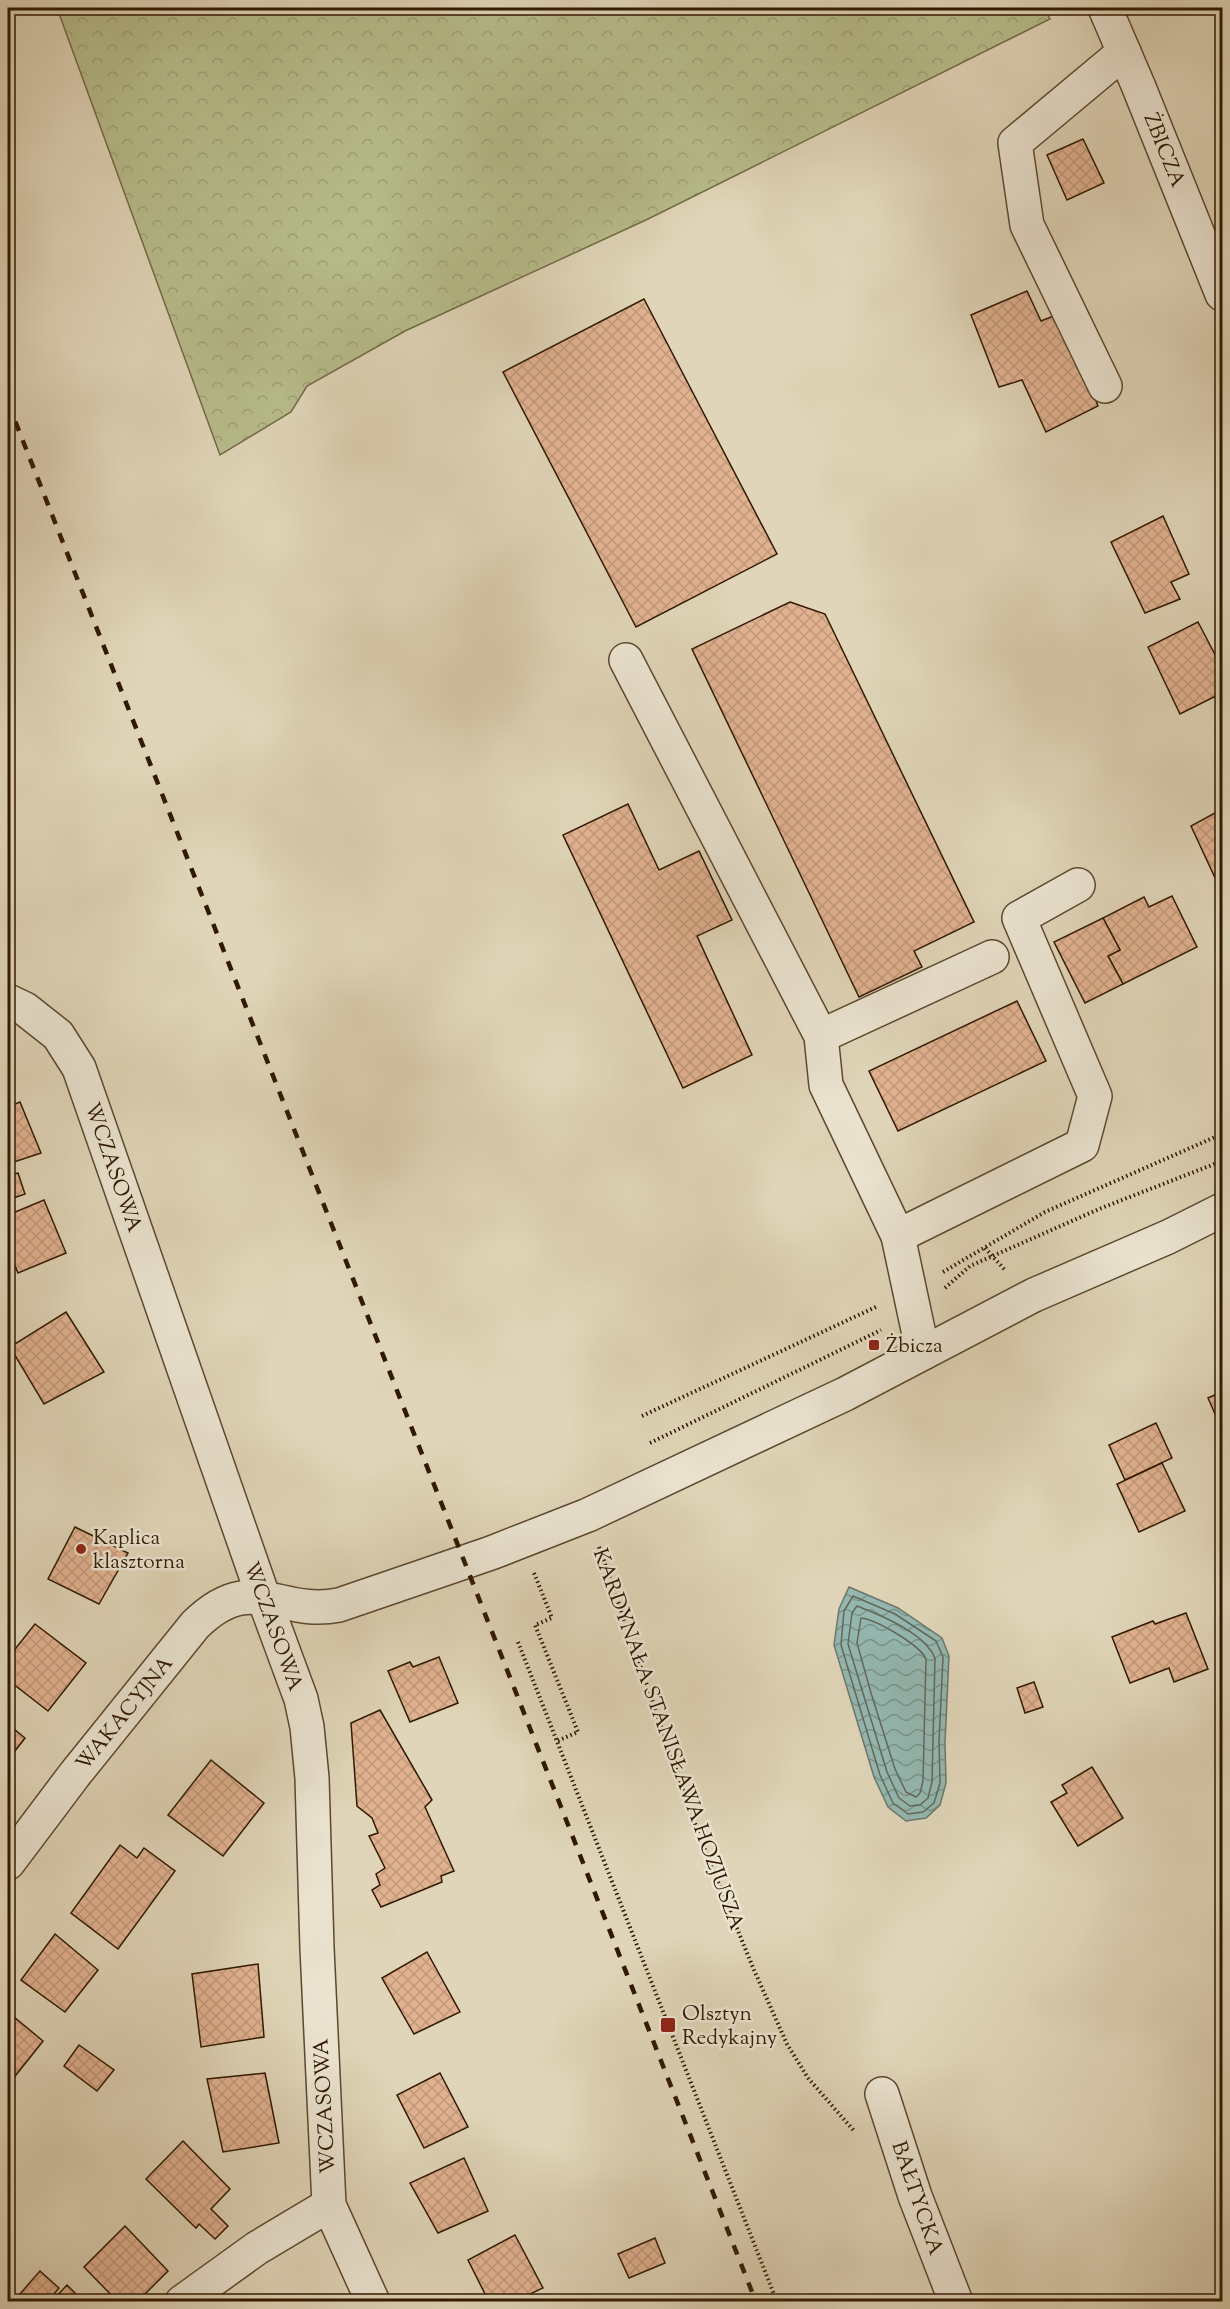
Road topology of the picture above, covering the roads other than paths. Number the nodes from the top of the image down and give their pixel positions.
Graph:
1 (1105, 8) edge
2 (1124, 52) junction
3 (1222, 294) edge
4 (1105, 386) dead end
5 (626, 660) dead end
6 (1078, 885) dead end
7 (992, 957) dead end
8 (8, 1001) edge
9 (821, 1036) junction
10 (1221, 1207) edge
11 (898, 1236) junction
12 (923, 1353) junction
13 (263, 1596) junction
14 (8, 1863) edge
15 (882, 2094) dead end
16 (329, 2205) junction
17 (182, 2301) edge
18 (373, 2301) edge
19 (956, 2301) edge

1 - 2 street, ŻBICZA
2 - 3 street, ŻBICZA
2 - 4 street
5 - 9 street
6 - 11 street
7 - 9 street
8 - 13 street, WCZASOWA
9 - 11 street
10 - 12 street
11 - 12 street
12 - 13 street
13 - 14 street, WAKACYJNA
13 - 16 street, WCZASOWA
15 - 19 street, BAŁTYCKA
16 - 17 street
16 - 18 street, WCZASOWA

